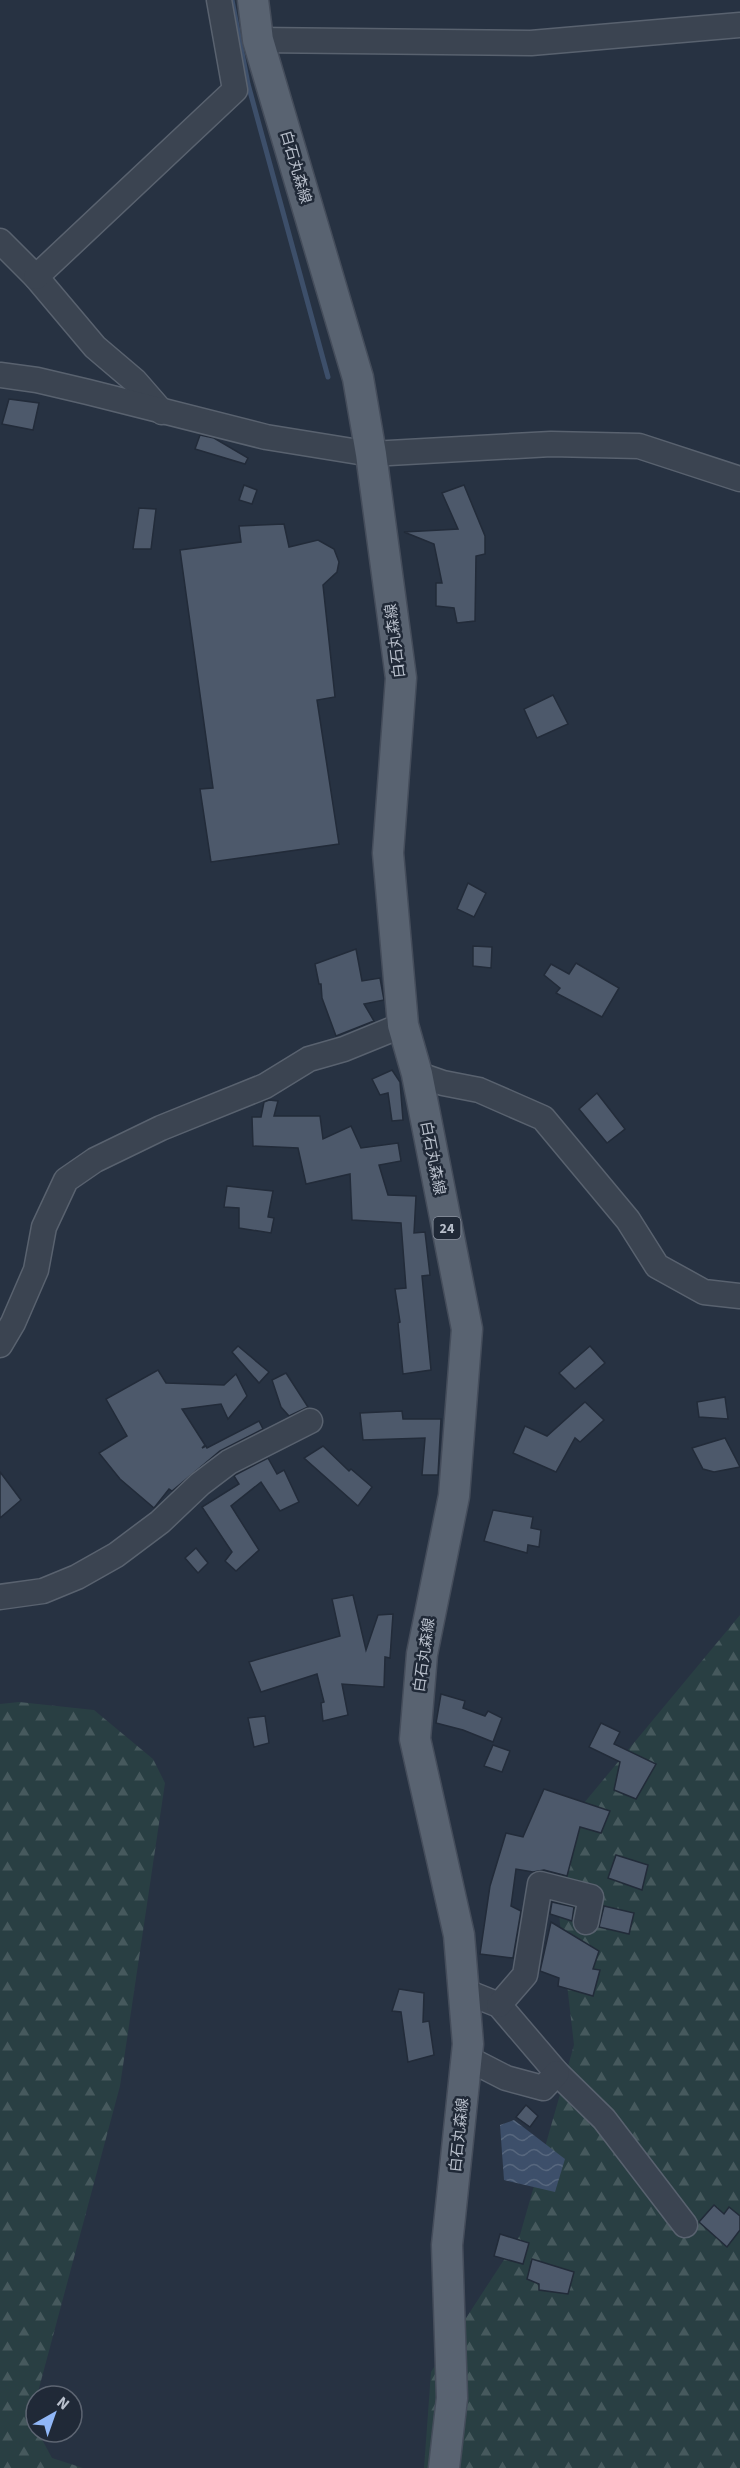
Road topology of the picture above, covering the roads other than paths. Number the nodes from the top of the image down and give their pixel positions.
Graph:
1 (219, 0) edge
2 (252, 0) edge
3 (740, 25) edge
4 (258, 40) junction
5 (0, 241) edge
6 (36, 277) junction
7 (0, 375) edge
8 (162, 412) junction
9 (371, 454) junction
10 (740, 480) edge
11 (403, 1025) junction
12 (417, 1074) junction
13 (740, 1296) edge
14 (0, 1345) edge
15 (310, 1421) dead end
16 (0, 1597) edge
17 (586, 1922) dead end
18 (464, 1991) junction
19 (499, 2005) junction
20 (467, 2058) junction
21 (557, 2073) junction
22 (686, 2225) dead end
23 (444, 2468) edge

1 - 6 street
2 - 4 main road, 白石丸森線 / 24
3 - 4 street
4 - 9 main road, 白石丸森線 / 24
5 - 6 street
6 - 8 street
7 - 8 street
8 - 9 street
9 - 10 street
9 - 11 main road, 白石丸森線 / 24
11 - 12 main road, 白石丸森線 / 24
11 - 14 street
12 - 13 street
12 - 18 main road, 白石丸森線 / 24
15 - 16 street
17 - 19 street
18 - 19 street
18 - 20 main road, 白石丸森線 / 24
19 - 21 street
20 - 21 street
20 - 23 main road, 白石丸森線 / 24
21 - 22 street

